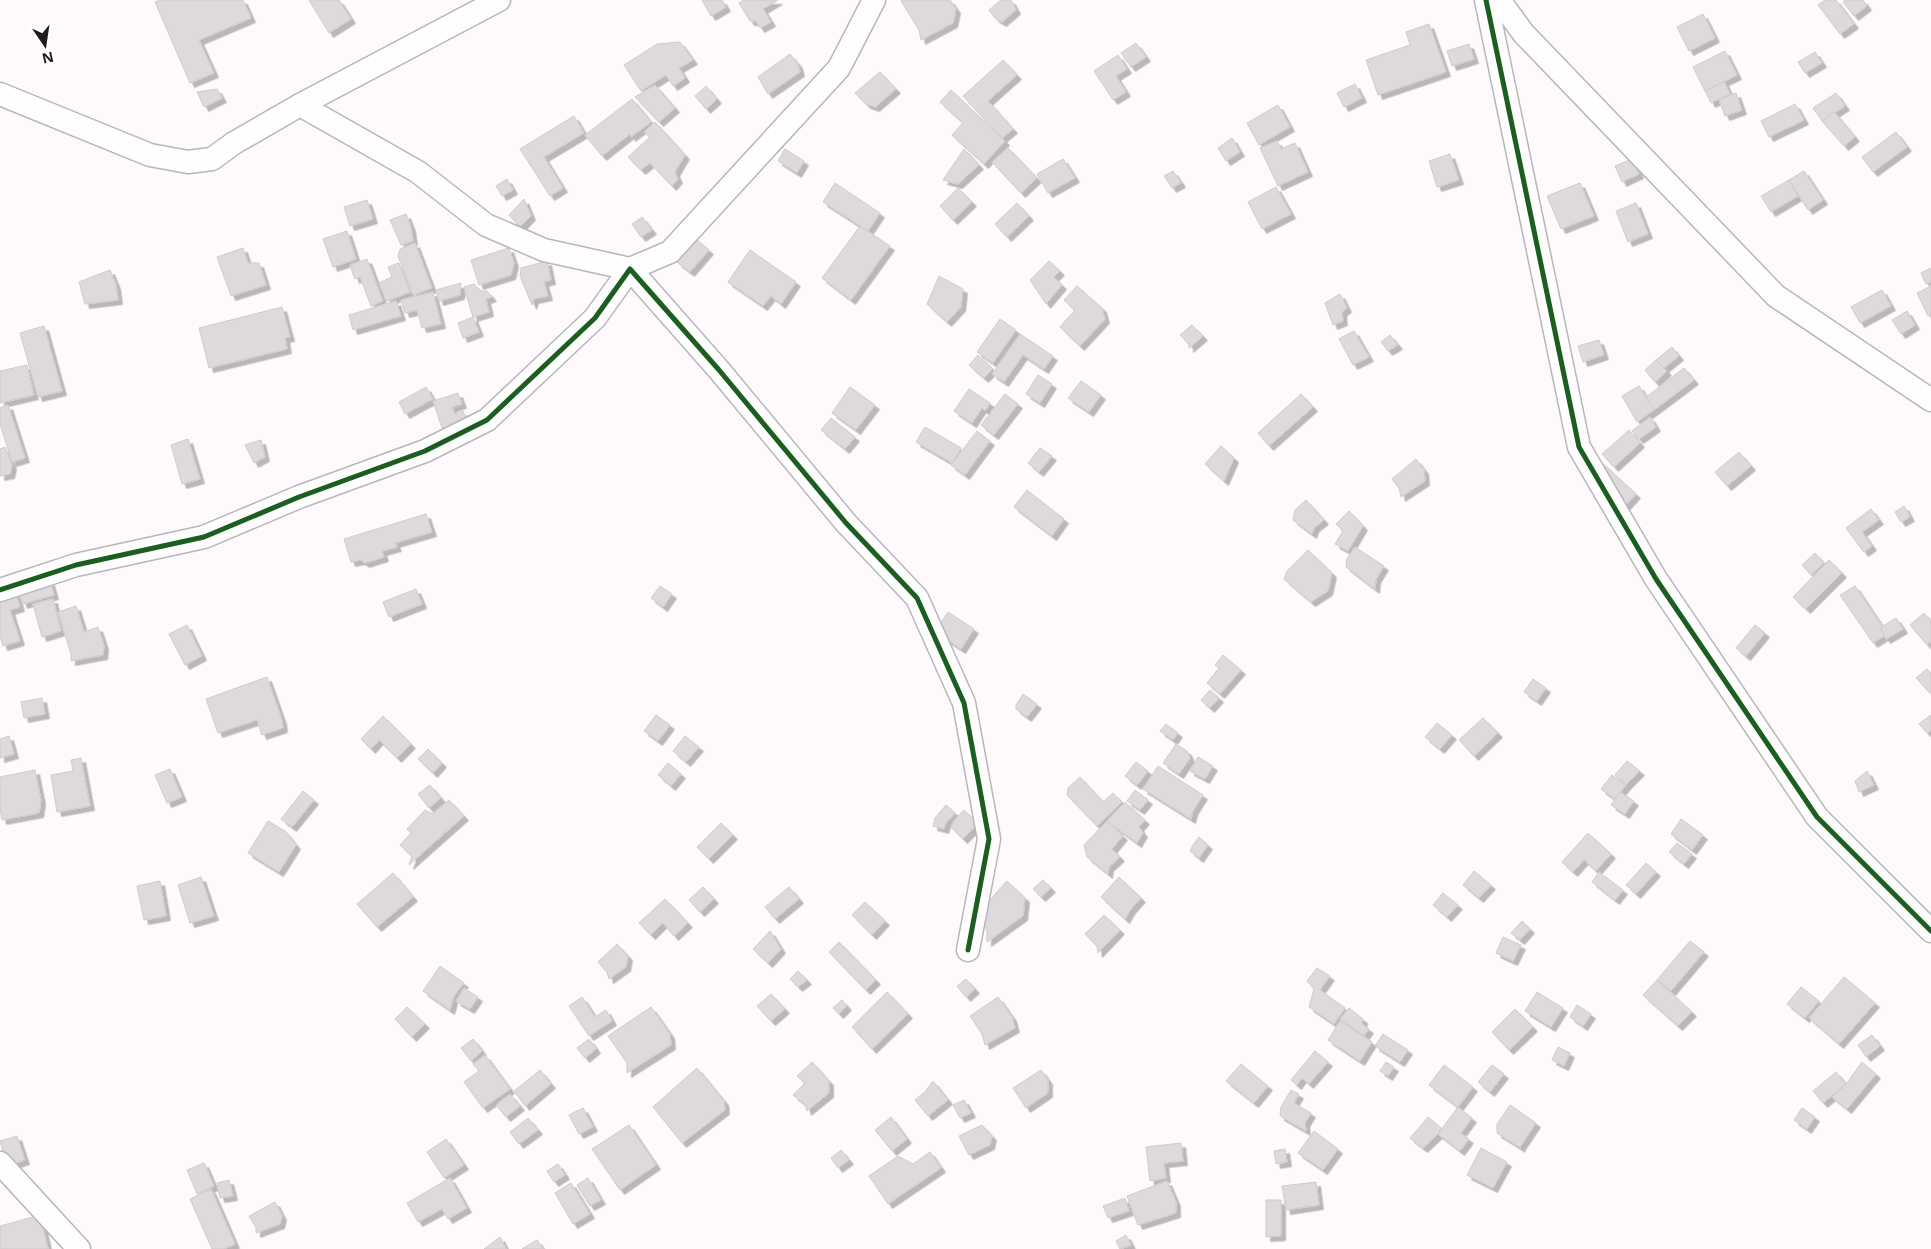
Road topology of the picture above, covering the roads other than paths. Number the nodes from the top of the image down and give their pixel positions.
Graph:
1 (499, 0) edge
2 (874, 0) edge
3 (1486, 0) edge
4 (1499, 0) edge
5 (0, 94) edge
6 (300, 105) junction
7 (630, 269) junction
8 (1931, 400) edge
9 (0, 590) edge
10 (1931, 931) edge
11 (968, 950) dead end
12 (0, 1163) edge
13 (79, 1249) edge

1 - 6 street
2 - 7 street
3 - 10 street
4 - 8 street
5 - 6 street
6 - 7 street
7 - 9 street
7 - 11 street
12 - 13 street

